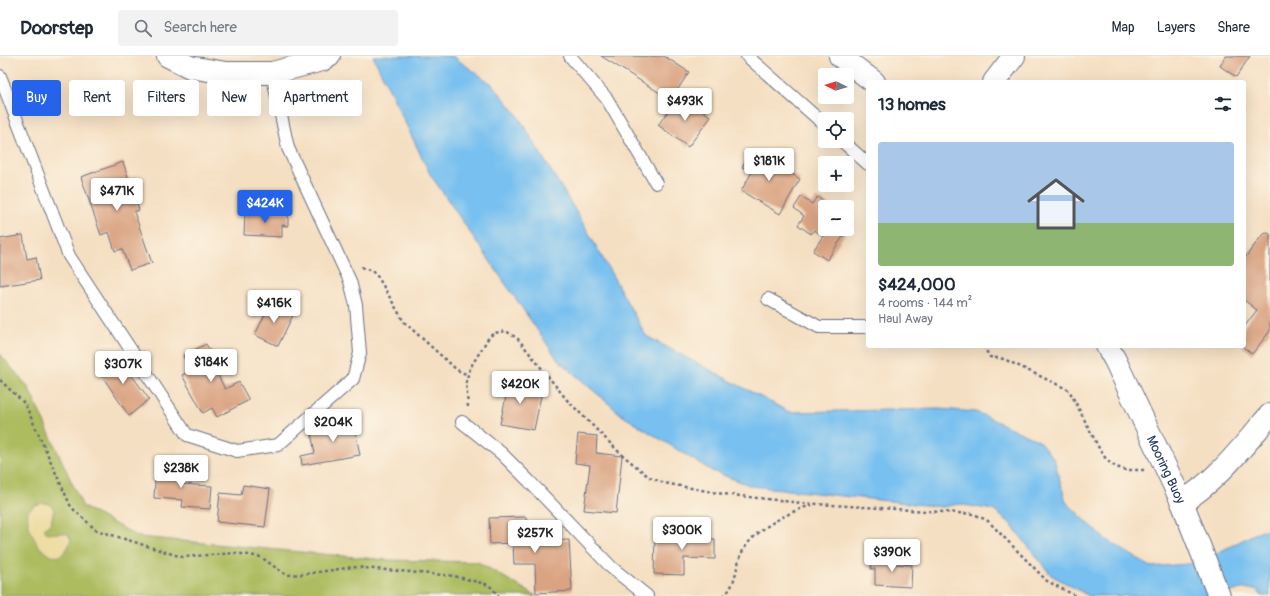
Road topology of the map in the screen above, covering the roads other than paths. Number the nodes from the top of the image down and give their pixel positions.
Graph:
1 (168, 56) edge
2 (329, 56) edge
3 (570, 56) edge
4 (747, 56) edge
5 (840, 56) edge
6 (1014, 56) edge
7 (272, 73) junction
8 (0, 76) edge
9 (871, 80) edge
10 (996, 80) edge
11 (818, 120) edge
12 (850, 148) edge
13 (866, 162) edge
14 (656, 183) dead end
15 (768, 299) dead end
16 (866, 328) edge
17 (1108, 348) edge
18 (1270, 415) edge
19 (462, 422) dead end
20 (1182, 502) junction
21 (648, 596) edge
22 (1219, 596) edge

1 - 7 street
2 - 7 street
3 - 14 lane
4 - 11 lane
5 - 9 street
6 - 10 street
7 - 8 lane
12 - 13 lane
15 - 16 lane
17 - 20 street, Mooring Buoy
18 - 20 street
19 - 21 lane
20 - 22 street, Mooring Buoy

